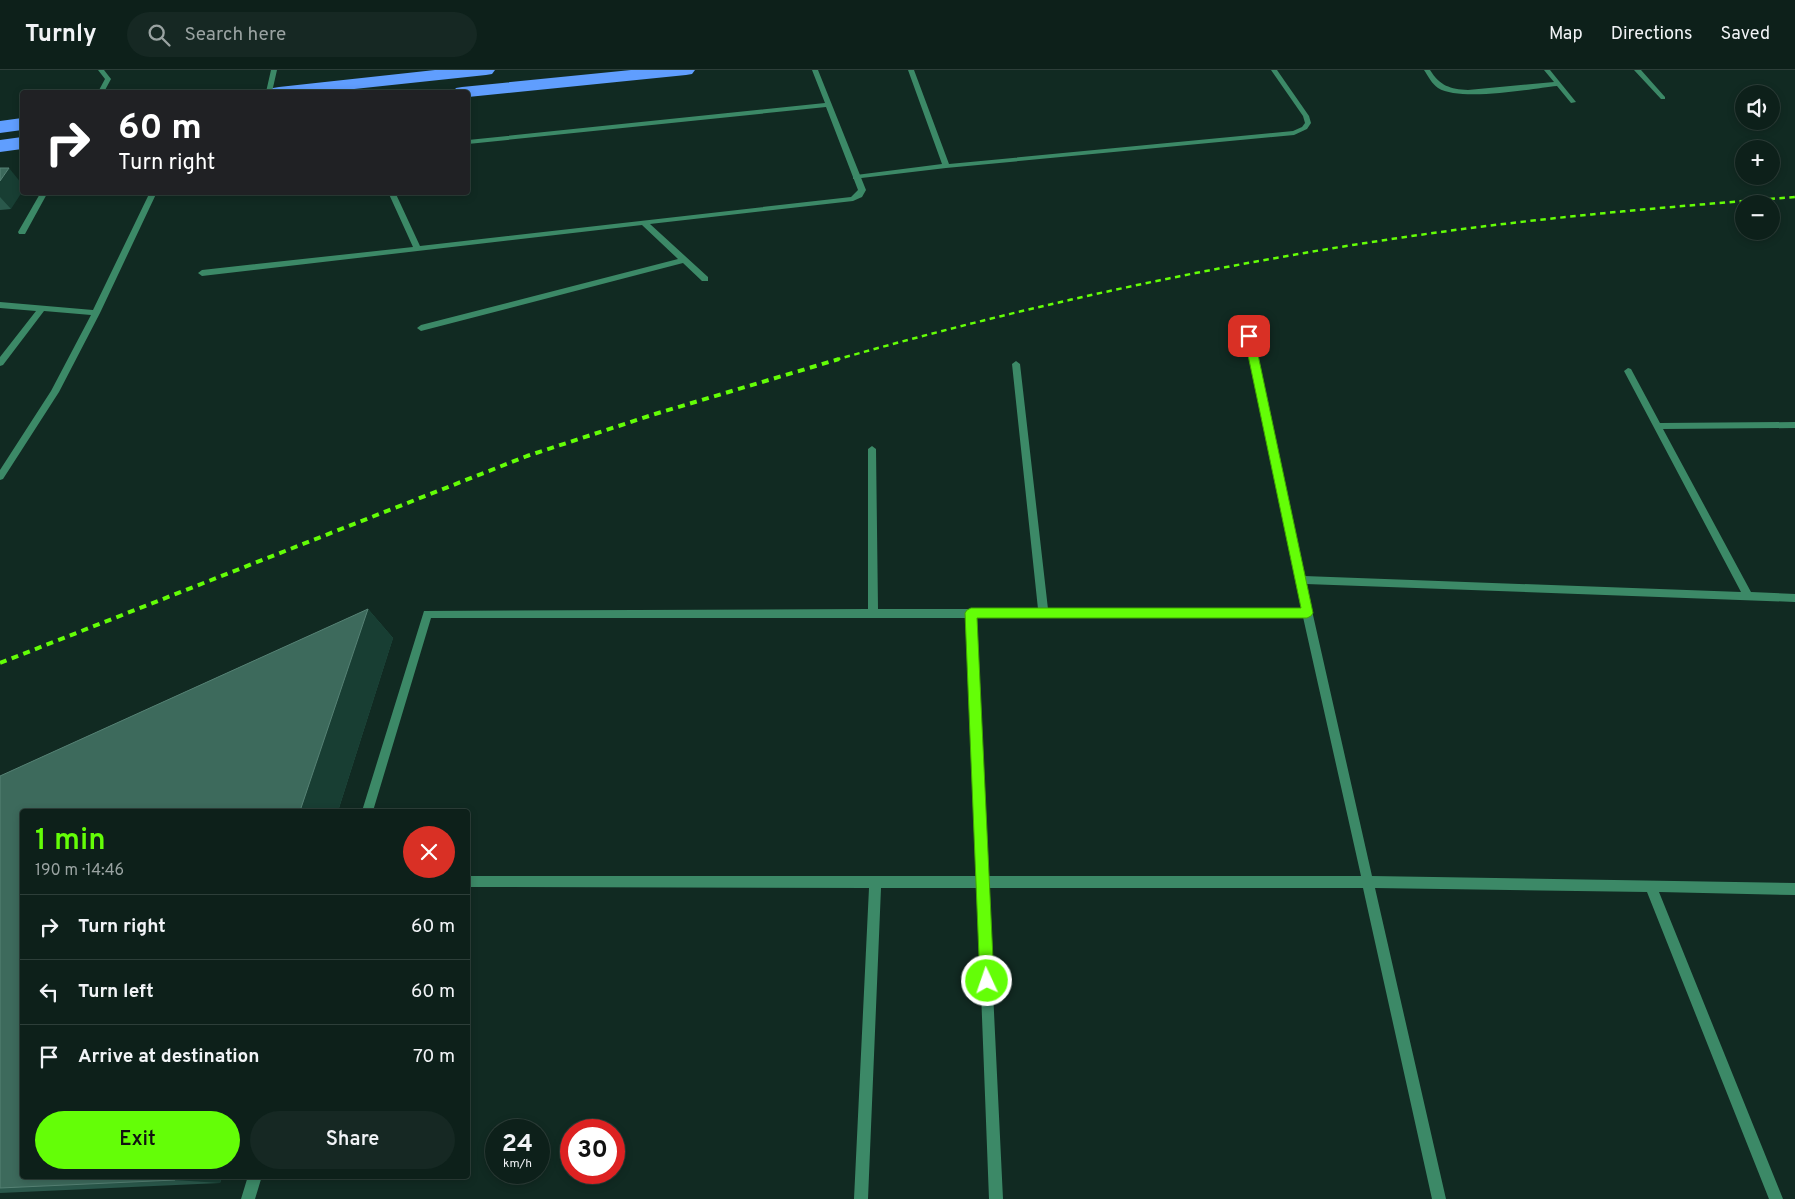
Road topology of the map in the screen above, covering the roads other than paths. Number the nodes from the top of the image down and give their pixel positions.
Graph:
1 (101, 70) edge
2 (274, 70) edge
3 (486, 70) edge
4 (686, 70) edge
5 (814, 70) edge
6 (911, 70) edge
7 (1274, 70) edge
8 (1427, 70) edge
9 (1547, 70) edge
10 (1637, 70) edge
11 (465, 72) junction
12 (1558, 84) junction
13 (102, 90) edge
14 (269, 90) edge
15 (298, 90) edge
16 (461, 90) edge
17 (470, 91) edge
18 (1663, 98) dead end
19 (1573, 102) dead end
20 (828, 105) junction
21 (20, 124) edge
22 (0, 127) edge
23 (470, 142) edge
24 (20, 144) edge
25 (0, 146) edge
26 (946, 166) junction
27 (856, 177) junction
28 (43, 195) edge
29 (153, 195) edge
30 (392, 195) edge
31 (644, 223) junction
32 (22, 232) dead end
33 (418, 248) junction
34 (684, 260) junction
35 (202, 273) dead end
36 (705, 279) dead end
37 (0, 305) edge
38 (42, 308) junction
39 (96, 313) junction
40 (421, 328) dead end
41 (1249, 336) dead end
42 (0, 363) edge
43 (1016, 364) dead end
44 (1628, 371) dead end
45 (1795, 425) edge
46 (1657, 426) junction
47 (872, 449) dead end
48 (0, 477) edge
49 (1300, 580) junction
50 (1748, 596) junction
51 (1795, 598) edge
52 (873, 613) junction
53 (971, 613) junction
54 (1043, 613) junction
55 (1307, 613) junction
56 (368, 809) edge
57 (470, 882) edge
58 (982, 882) junction
59 (1368, 882) junction
60 (875, 883) junction
61 (1651, 887) junction
62 (1795, 889) edge
63 (254, 1179) edge
64 (248, 1199) edge
65 (861, 1199) edge
66 (996, 1199) edge
67 (1439, 1199) edge
68 (1776, 1199) edge

1 - 13 street
2 - 14 street
3 - 11 highway
4 - 17 highway
5 - 20 street
6 - 26 street
7 - 26 street
8 - 12 street
9 - 12 street
10 - 18 street
11 - 15 highway
11 - 16 highway
12 - 19 street
20 - 23 street
20 - 27 street
21 - 22 highway
24 - 25 highway
26 - 27 street
27 - 31 street
28 - 32 street
29 - 39 street
30 - 33 street
31 - 33 street
31 - 34 street
33 - 35 street
34 - 36 street
34 - 40 street
37 - 38 street
38 - 39 street
38 - 42 street
39 - 48 street
41 - 49 street
43 - 54 street
44 - 46 street
45 - 46 street
46 - 50 street
47 - 52 street
49 - 50 street
49 - 55 street
50 - 51 street
52 - 53 street
52 - 56 street
53 - 54 street
53 - 58 street
54 - 55 street
55 - 59 street
57 - 60 street
58 - 59 street
58 - 60 street
58 - 66 street
59 - 61 street
59 - 67 street
60 - 65 street
61 - 62 street
61 - 68 street
63 - 64 street

